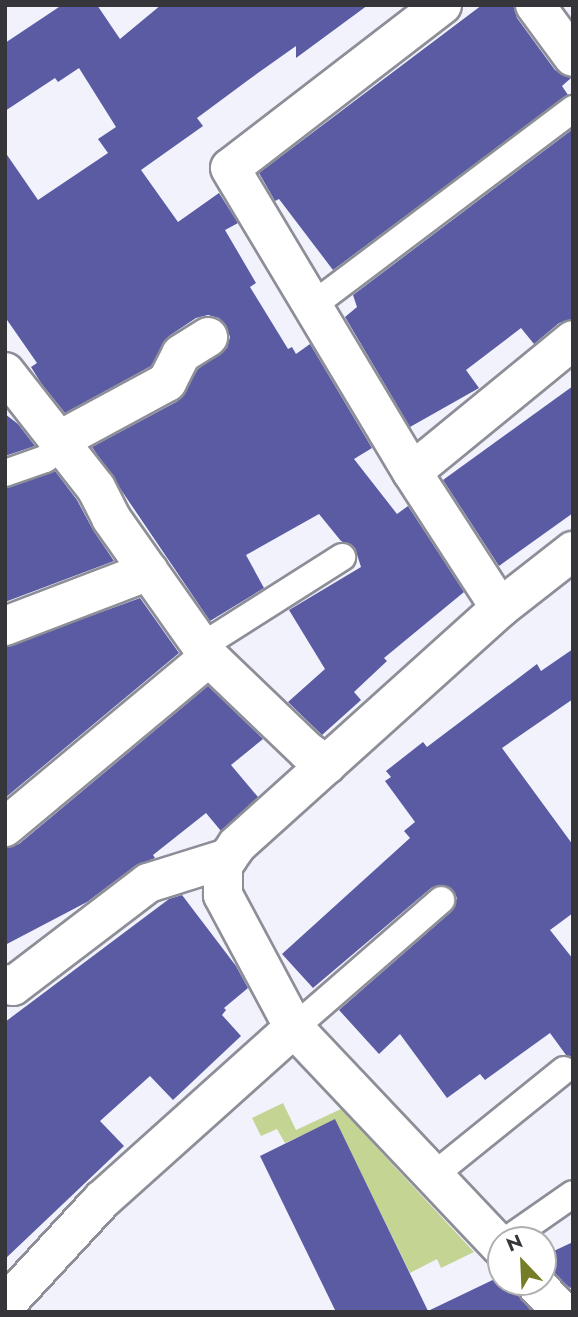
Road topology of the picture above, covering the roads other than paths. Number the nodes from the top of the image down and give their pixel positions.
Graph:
1 (442, 5) edge
2 (535, 5) edge
3 (573, 57) edge
4 (573, 108) edge
5 (313, 305) junction
6 (208, 337) dead end
7 (573, 340) edge
8 (5, 372) edge
9 (60, 444) junction
10 (412, 472) junction
11 (5, 473) edge
12 (573, 551) edge
13 (342, 557) dead end
14 (149, 570) junction
15 (500, 608) junction
16 (5, 626) edge
17 (205, 652) junction
18 (327, 765) junction
19 (5, 827) edge
20 (228, 858) junction
21 (441, 900) dead end
22 (5, 984) edge
23 (294, 1028) junction
24 (564, 1070) dead end
25 (434, 1175) junction
26 (573, 1194) edge
27 (528, 1226) edge
28 (487, 1229) edge
29 (547, 1296) edge
30 (5, 1305) edge
31 (562, 1312) edge

1 - 5 street
2 - 3 street
4 - 5 lane
5 - 10 street
6 - 9 street
7 - 10 street
8 - 9 street
9 - 11 lane
9 - 14 street
10 - 15 street
12 - 15 street
13 - 17 lane
14 - 16 street
14 - 17 street
15 - 18 street
17 - 18 street
17 - 19 street
18 - 20 street
20 - 22 street
20 - 23 street
21 - 23 lane
23 - 25 street
23 - 30 street
24 - 25 lane
25 - 28 street
26 - 27 lane
29 - 31 street

